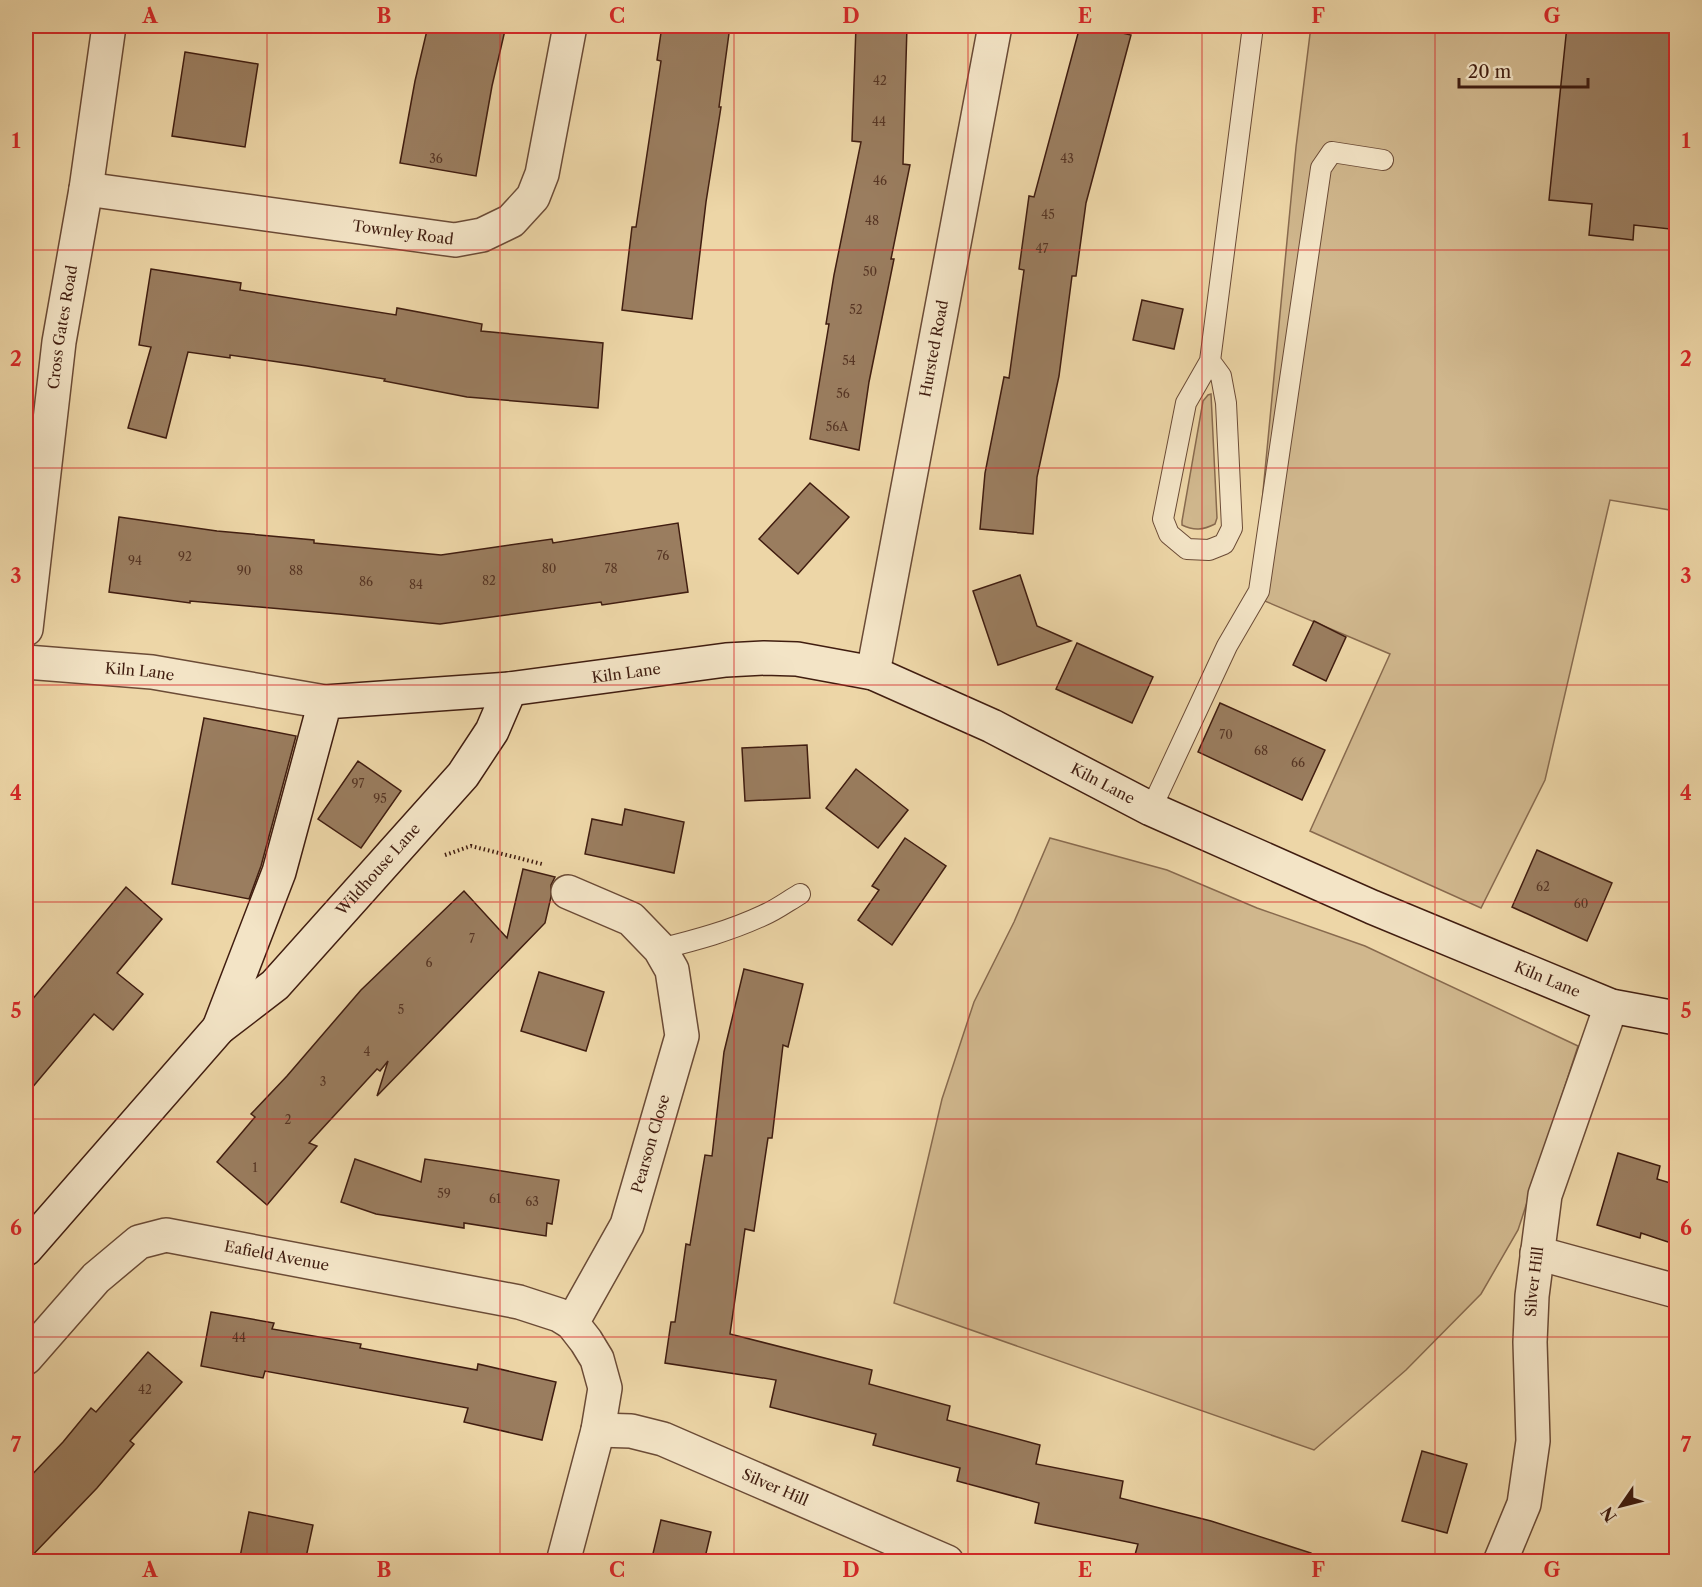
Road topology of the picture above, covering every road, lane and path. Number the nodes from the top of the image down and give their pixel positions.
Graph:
1 (109, 26) edge
2 (570, 26) edge
3 (995, 26) edge
4 (1253, 26) edge
5 (1383, 160) dead end
6 (86, 189) junction
7 (1210, 361) junction
8 (26, 629) edge
9 (26, 662) edge
10 (873, 673) junction
11 (510, 689) junction
12 (325, 702) junction
13 (1150, 809) junction
14 (439, 857) dead end
15 (800, 894) dead end
16 (579, 897) joint
17 (660, 949) junction
18 (1611, 1006) junction
19 (1677, 1018) edge
20 (219, 1028) junction
21 (26, 1249) edge
22 (1537, 1253) junction
23 (1677, 1291) edge
24 (572, 1323) junction
25 (26, 1358) edge
26 (598, 1430) junction
27 (563, 1562) edge
28 (947, 1562) edge
29 (1500, 1562) edge

1 - 6 street, Cross Gates Road
2 - 6 street, Townley Road
3 - 10 street, Hursted Road
4 - 7 lane
5 - 13 lane
6 - 8 street, Cross Gates Road
7 - 7 lane
9 - 12 street, Kiln Lane
10 - 11 street, Kiln Lane
10 - 13 street, Kiln Lane
11 - 12 street, Kiln Lane
11 - 20 street, Wildhouse Lane
12 - 20 street, Wildhouse Lane
13 - 18 street, Kiln Lane
14 - 16 path
15 - 17 lane
16 - 17 street, Pearson Close
17 - 24 street, Pearson Close
18 - 19 street, Kiln Lane
18 - 22 street, Silver Hill
20 - 21 street, Wildhouse Lane
22 - 23 street
22 - 29 street, Silver Hill
24 - 25 street, Eafield Avenue
24 - 26 street
26 - 27 street
26 - 28 street, Silver Hill

